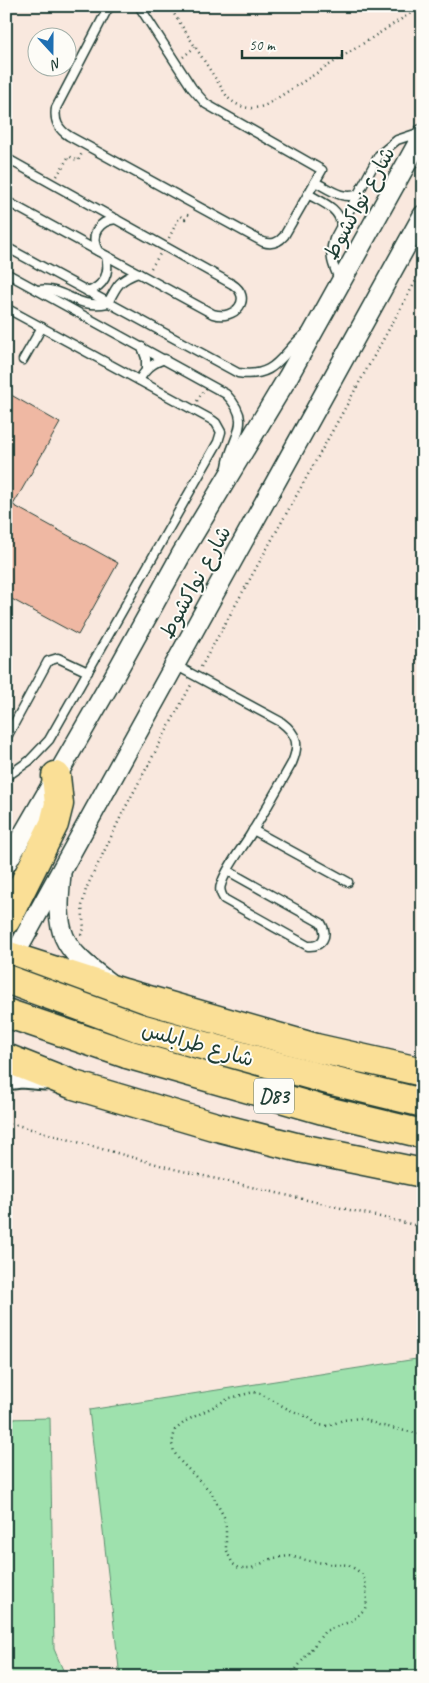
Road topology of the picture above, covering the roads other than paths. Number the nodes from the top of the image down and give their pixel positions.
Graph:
1 (111, 6) edge
2 (139, 6) edge
3 (423, 133) edge
4 (6, 158) edge
5 (315, 182) junction
6 (308, 194) junction
7 (359, 194) junction
8 (6, 201) edge
9 (423, 215) edge
10 (116, 219) junction
11 (341, 226) junction
12 (6, 247) edge
13 (99, 252) junction
14 (106, 256) junction
15 (6, 273) edge
16 (138, 273) junction
17 (341, 283) junction
18 (38, 290) junction
19 (88, 292) junction
20 (108, 303) junction
21 (6, 308) edge
22 (318, 324) junction
23 (42, 327) junction
24 (142, 347) junction
25 (23, 360) dead end
26 (164, 360) junction
27 (146, 369) junction
28 (139, 380) junction
29 (226, 481) junction
30 (174, 666) junction
31 (88, 672) junction
32 (8, 735) dead end
33 (56, 776) junction
34 (6, 777) edge
35 (253, 830) junction
36 (9, 858) edge
37 (61, 868) junction
38 (228, 871) junction
39 (348, 882) dead end
40 (6, 920) edge
41 (8, 965) edge
42 (124, 993) junction
43 (6, 1013) edge
44 (6, 1058) edge
45 (423, 1072) edge
46 (6, 1082) edge
47 (74, 1085) junction
48 (423, 1103) edge
49 (423, 1134) edge
50 (423, 1173) edge

1 - 6 lane
2 - 5 lane
3 - 7 lane
3 - 17 street, شارع نواكشوط
4 - 10 lane
5 - 6 lane
5 - 7 lane
6 - 11 lane
7 - 11 lane
8 - 13 lane
9 - 30 street, شارع نواكشوط
10 - 13 lane
10 - 16 lane
11 - 17 lane
12 - 19 lane
13 - 14 lane
14 - 16 lane
14 - 19 lane
15 - 18 lane
16 - 20 lane
17 - 22 street, شارع نواكشوط
18 - 20 lane
18 - 24 lane
19 - 20 lane
20 - 22 lane
21 - 23 lane
22 - 29 street, شارع نواكشوط
23 - 25 lane
23 - 28 lane
24 - 26 lane
24 - 27 lane
26 - 27 lane
26 - 29 lane
27 - 28 lane
28 - 31 lane
29 - 33 street, شارع نواكشوط
30 - 35 lane
30 - 37 street, شارع نواكشوط
31 - 32 lane
31 - 34 lane
33 - 36 street, شارع نواكشوط
33 - 40 highway
35 - 38 lane
35 - 39 lane
37 - 41 street, شارع نواكشوط
37 - 42 street
38 - 38 lane
41 - 42 highway
41 - 48 highway, شارع طرابلس / D83, bridge
42 - 45 highway
43 - 49 highway, شارع طرابلس / D83, bridge
44 - 47 highway
46 - 47 street
47 - 50 highway

